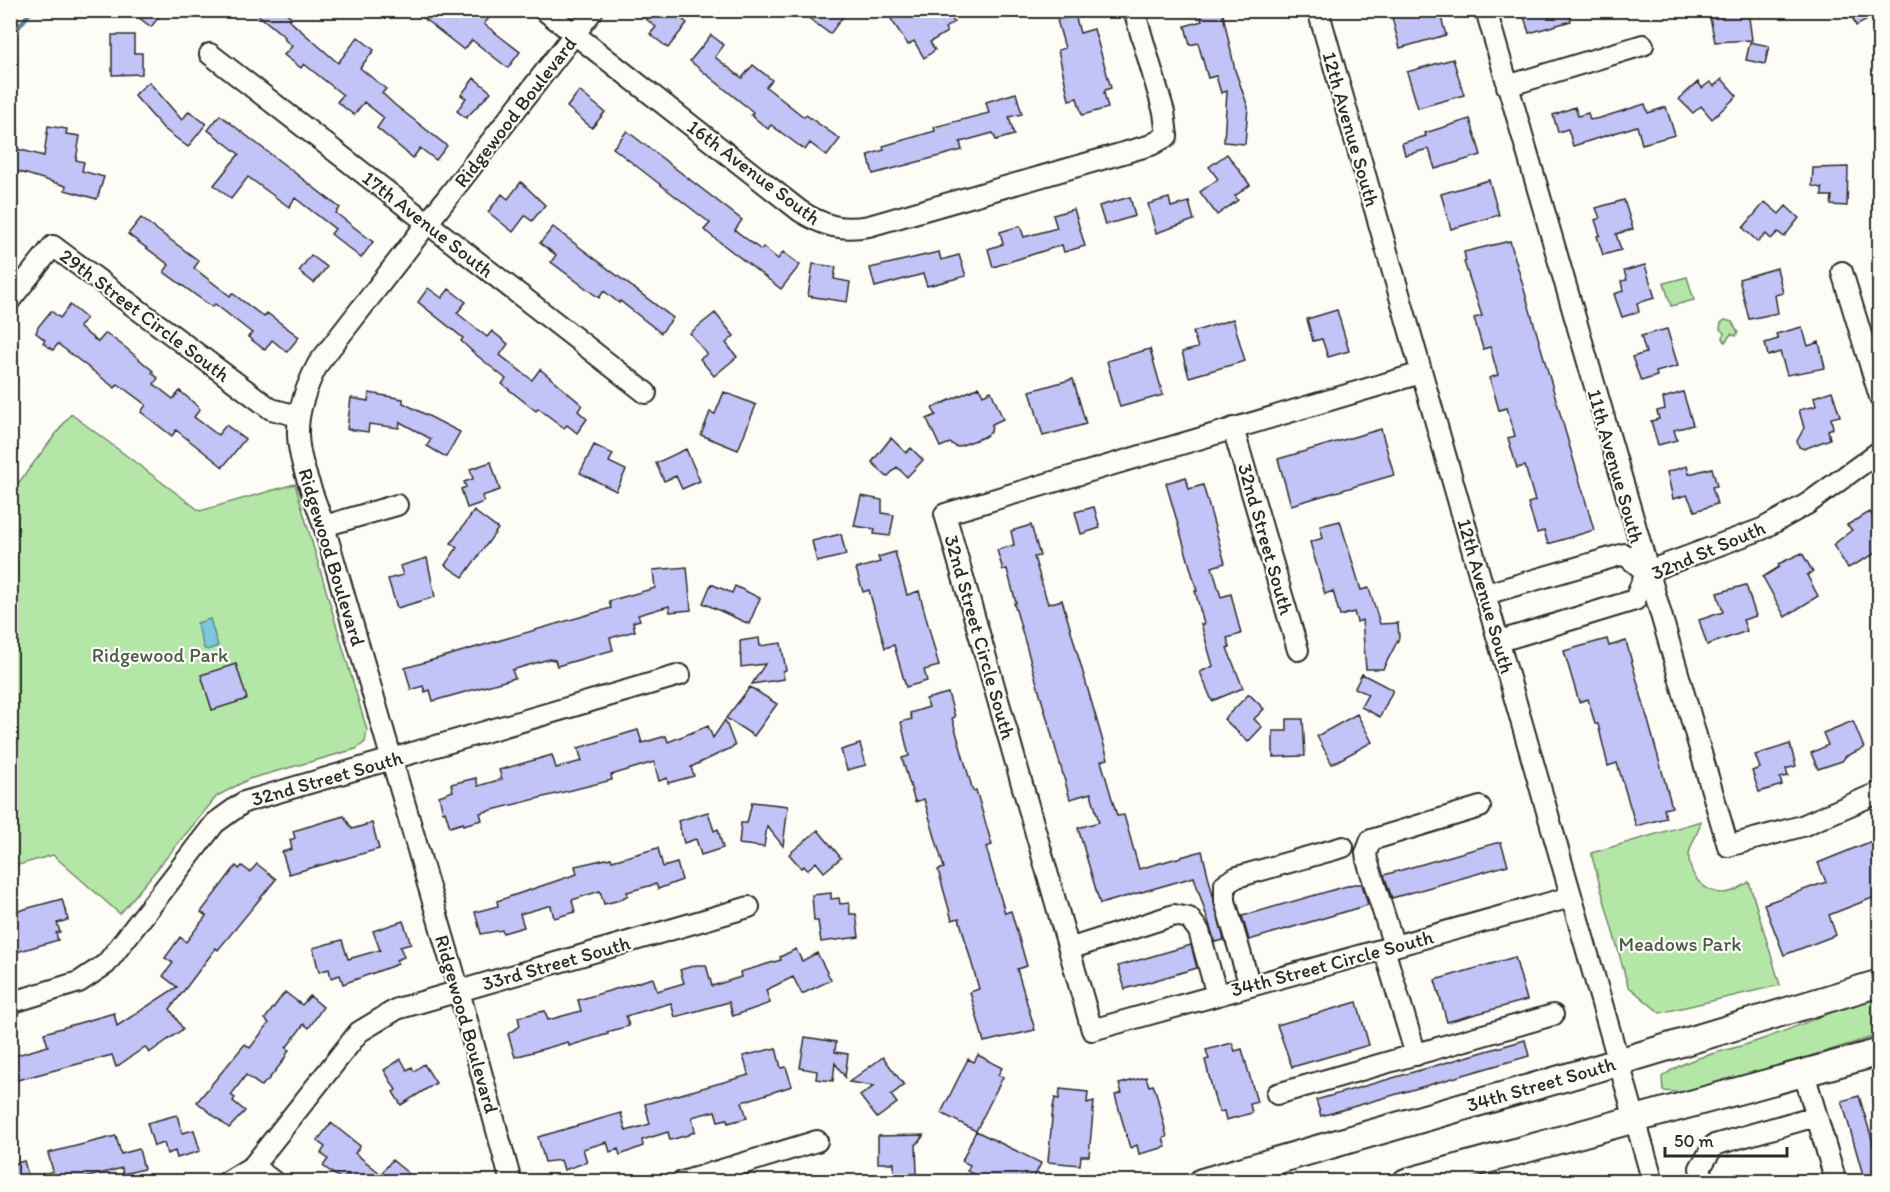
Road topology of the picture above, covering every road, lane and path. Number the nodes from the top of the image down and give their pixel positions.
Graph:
1 (544, 10) edge
2 (593, 10) edge
3 (1134, 10) edge
4 (1318, 10) edge
5 (1486, 10) edge
6 (574, 35) junction
7 (1643, 45) dead end
8 (210, 54) dead end
9 (1508, 86) junction
10 (428, 224) junction
11 (1842, 272) dead end
12 (10, 300) edge
13 (1421, 373) junction
14 (646, 393) dead end
15 (1880, 397) edge
16 (297, 416) junction
17 (1233, 428) junction
18 (1880, 451) edge
19 (397, 505) dead end
20 (324, 526) junction
21 (1646, 572) junction
22 (1486, 594) junction
23 (1500, 641) junction
24 (1298, 650) dead end
25 (680, 675) dead end
26 (392, 759) junction
27 (1880, 792) edge
28 (1480, 807) dead end
29 (1343, 847) dead end
30 (1571, 897) junction
31 (749, 907) dead end
32 (1389, 947) junction
33 (1069, 949) junction
34 (1880, 983) edge
35 (1250, 986) junction
36 (459, 991) junction
37 (1217, 995) junction
38 (10, 1003) edge
39 (1553, 1015) dead end
40 (1092, 1030) joint
41 (1880, 1052) edge
42 (1416, 1054) junction
43 (1618, 1062) junction
44 (1804, 1073) junction
45 (1277, 1094) dead end
46 (1816, 1116) junction
47 (1635, 1121) junction
48 (818, 1141) dead end
49 (254, 1166) junction
50 (227, 1182) edge
51 (274, 1182) edge
52 (511, 1182) edge
53 (682, 1182) edge
54 (1202, 1182) edge
55 (1406, 1182) edge
56 (1653, 1182) edge
57 (1704, 1182) edge
58 (1836, 1182) edge

1 - 6 street, 16th Avenue South
2 - 6 street, Ridgewood Boulevard
3 - 6 street, 16th Avenue South
4 - 13 street, 12th Avenue South
5 - 9 street, 11th Avenue South
6 - 10 street, Ridgewood Boulevard
7 - 9 street
8 - 10 street, 17th Avenue South
9 - 21 street, 11th Avenue South
10 - 14 street, 17th Avenue South
10 - 16 street, Ridgewood Boulevard
11 - 15 street
12 - 16 street, 29th Street Circle South
13 - 17 street, 32nd Street Circle South
13 - 22 street, 12th Avenue South
16 - 20 street, Ridgewood Boulevard
17 - 24 street, 32nd Street South
17 - 33 street, 32nd Street Circle South
18 - 21 street, 32nd St South
19 - 20 street
20 - 26 street, Ridgewood Boulevard
21 - 22 street
21 - 23 street, 32nd St South
21 - 27 street, 11th Avenue South
22 - 23 street, 12th Avenue South
23 - 30 street, 12th Avenue South
25 - 26 street, 32nd Street South
26 - 36 street, Ridgewood Boulevard
26 - 38 street, 32nd Street South
28 - 32 street
29 - 35 street
30 - 32 street, 34th Street Circle South
30 - 43 street, 12th Avenue South
31 - 36 street, 33rd Street South
32 - 35 street, 34th Street Circle South
32 - 42 street
33 - 37 street
33 - 40 street, 32nd Street Circle South
34 - 43 main road, 34th Street South
35 - 37 street, 34th Street Circle South
36 - 49 street, 33rd Street South
36 - 52 street, Ridgewood Boulevard
37 - 40 street, 34th Street Circle South
39 - 42 street
41 - 44 main road
42 - 45 street
43 - 47 street, 12th Avenue South
43 - 54 main road, 34th Street South
44 - 46 street
44 - 47 main road
46 - 57 street
46 - 58 street
47 - 55 main road
47 - 56 street, 12th Avenue South
48 - 53 street
49 - 50 street, 33rd Street South
49 - 51 street

